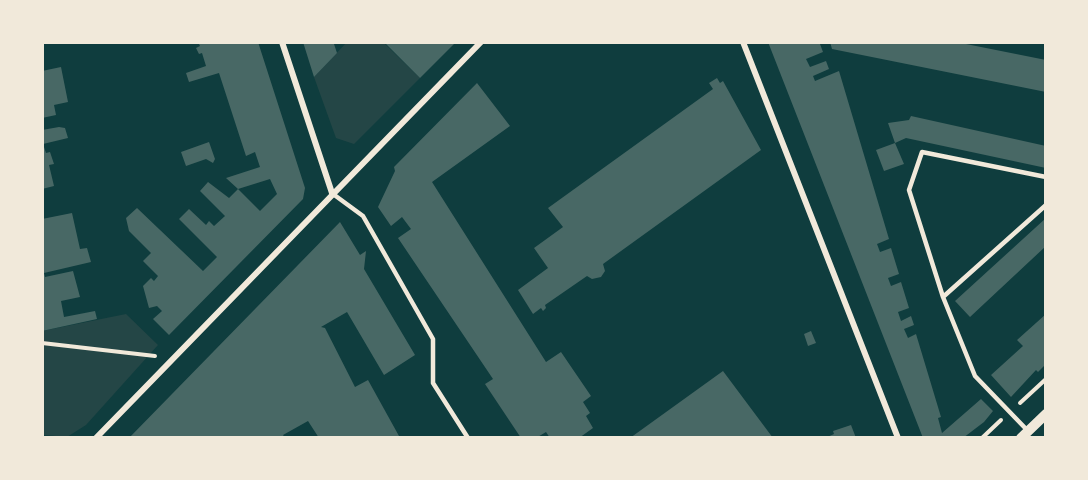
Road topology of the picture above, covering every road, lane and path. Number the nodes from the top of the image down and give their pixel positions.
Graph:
1 (282, 42) edge
2 (481, 42) edge
3 (742, 42) edge
4 (1046, 177) edge
5 (332, 193) junction
6 (1046, 205) edge
7 (943, 297) junction
8 (42, 343) edge
9 (171, 360) junction
10 (1046, 414) edge
11 (1024, 435) edge
12 (96, 438) edge
13 (468, 438) edge
14 (898, 438) edge

1 - 5 street
2 - 5 street
3 - 14 street
4 - 7 lane
5 - 9 street
5 - 13 lane
6 - 7 lane
7 - 11 lane
8 - 9 path
9 - 12 street
10 - 11 street

